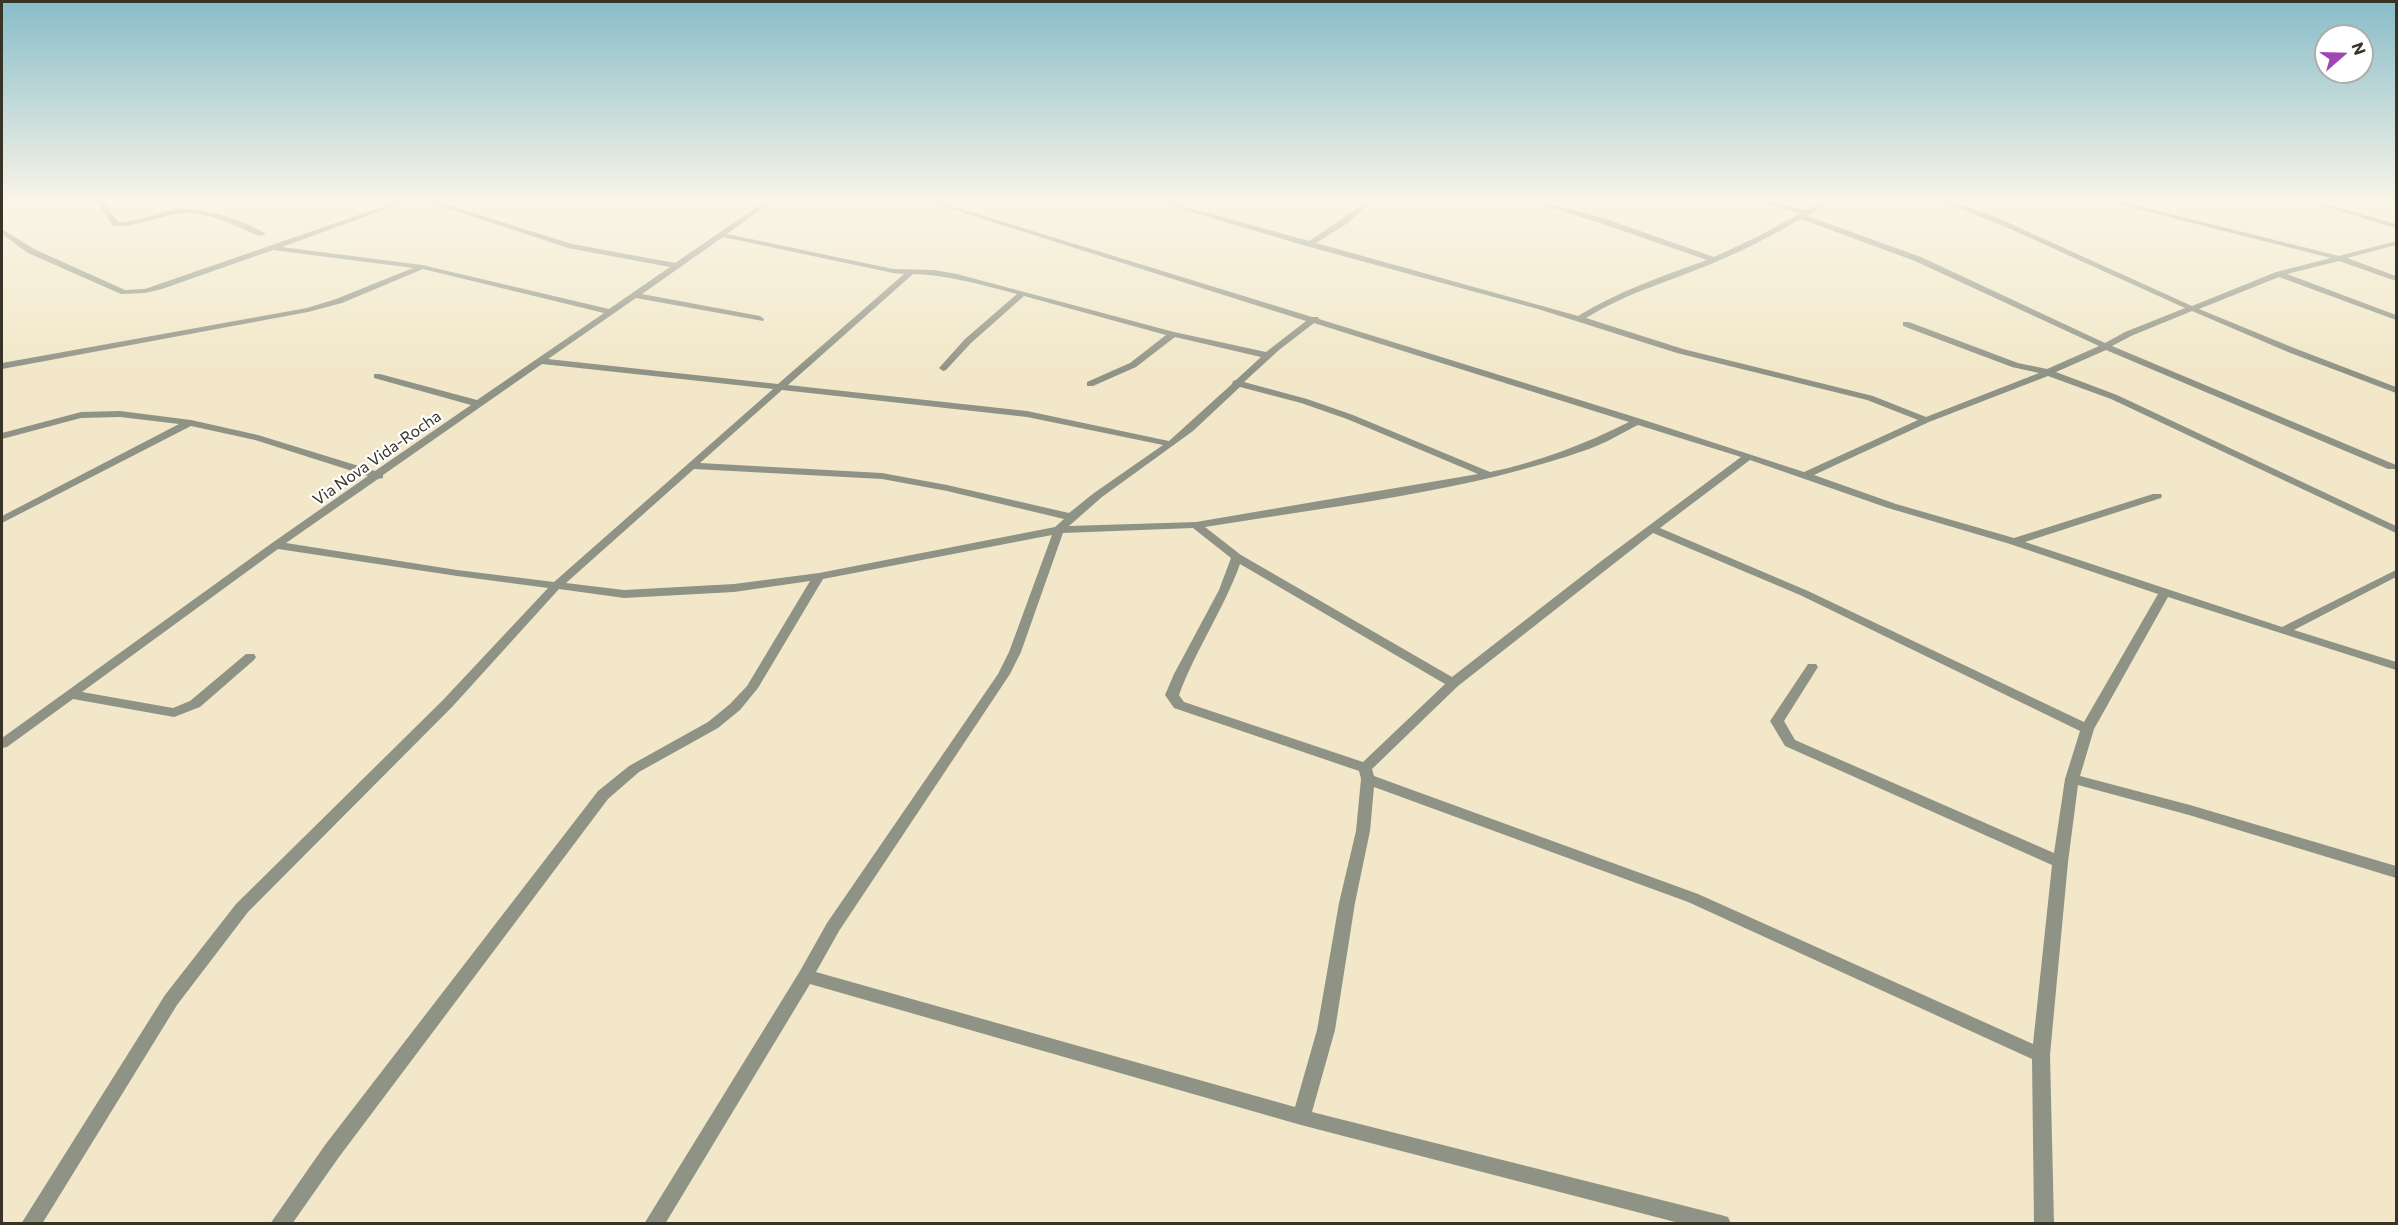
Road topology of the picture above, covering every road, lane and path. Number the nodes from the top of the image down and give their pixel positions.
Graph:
1 (45, 257) edge
2 (245, 257) edge
3 (344, 257) edge
4 (630, 257) edge
5 (689, 257) edge
6 (825, 257) edge
7 (1113, 257) edge
8 (1362, 257) edge
9 (1706, 257) edge
10 (1720, 257) edge
11 (1913, 257) edge
12 (2077, 257) edge
13 (2336, 257) joint
14 (1714, 260) junction
15 (676, 266) junction
16 (422, 267) junction
17 (910, 272) junction
18 (2279, 274) junction
19 (2397, 279) edge
20 (1023, 293) junction
21 (636, 295) junction
22 (2193, 310) junction
23 (611, 312) junction
24 (2397, 318) edge
25 (1315, 319) junction
26 (1580, 319) junction
27 (760, 320) dead end
28 (1906, 324) dead end
29 (1173, 334) junction
30 (2107, 347) junction
31 (1266, 355) junction
32 (541, 361) junction
33 (2, 366) edge
34 (943, 368) dead end
35 (2048, 372) junction
36 (377, 376) dead end
37 (1236, 383) junction
38 (1090, 384) dead end
39 (781, 386) junction
40 (2397, 390) edge
41 (480, 404) junction
42 (1926, 420) junction
43 (1638, 421) junction
44 (190, 423) junction
45 (2, 436) edge
46 (1170, 444) junction
47 (1749, 456) junction
48 (691, 466) junction
49 (2392, 467) dead end
50 (1490, 475) junction
51 (1806, 475) junction
52 (379, 476) junction
53 (2157, 496) dead end
54 (1071, 517) junction
55 (2, 520) edge
56 (1196, 525) junction
57 (1651, 528) junction
58 (1059, 530) junction
59 (2397, 530) edge
60 (2014, 542) junction
61 (276, 545) junction
62 (1237, 557) junction
63 (2397, 573) edge
64 (819, 576) junction
65 (558, 584) junction
66 (2165, 592) junction
67 (2283, 631) junction
68 (250, 657) dead end
69 (2397, 666) edge
70 (1812, 667) dead end
71 (1453, 683) junction
72 (70, 694) junction
73 (2087, 729) junction
74 (2, 744) edge
75 (1367, 773) junction
76 (2072, 779) junction
77 (2060, 862) junction
78 (2397, 872) edge
79 (806, 976) junction
80 (2041, 1055) junction
81 (1301, 1117) junction
82 (31, 1224) edge
83 (280, 1224) edge
84 (654, 1224) edge
85 (1721, 1224) edge
86 (2044, 1224) edge

1 - 2 street
3 - 16 street
4 - 15 street
5 - 15 street, Via Nova Vida-Rocha
6 - 17 street
7 - 25 street
8 - 26 street
9 - 14 street
10 - 14 street
11 - 30 street
12 - 22 street
13 - 18 street
13 - 19 street
14 - 26 street
15 - 21 street, Via Nova Vida-Rocha
16 - 23 street
16 - 33 street
17 - 20 street
17 - 39 street
18 - 22 street
18 - 24 street
20 - 29 street
20 - 34 street
21 - 23 street, Via Nova Vida-Rocha
21 - 27 street
22 - 30 street
22 - 40 street
23 - 32 street, Via Nova Vida-Rocha
25 - 31 street
25 - 43 street
26 - 42 street
28 - 35 street
29 - 31 street
29 - 38 street
30 - 35 street
30 - 49 street
31 - 37 street
32 - 39 street
32 - 41 street, Via Nova Vida-Rocha
35 - 42 street
35 - 59 street
36 - 41 street
37 - 46 street
37 - 50 street
39 - 46 street
39 - 48 street
41 - 52 street, Via Nova Vida-Rocha
42 - 51 street
43 - 47 street
43 - 50 street
44 - 45 street
44 - 52 street
44 - 55 street
46 - 54 street
47 - 51 street
47 - 57 street
48 - 54 street
48 - 65 street
50 - 56 street
51 - 60 street
52 - 61 street, Via Nova Vida-Rocha
53 - 60 street
54 - 58 street
56 - 58 street
56 - 62 street
57 - 71 street
57 - 73 street
58 - 64 street
58 - 79 street
60 - 66 street
61 - 65 street
61 - 72 street, Via Nova Vida-Rocha
62 - 71 street
62 - 75 street
63 - 67 street
64 - 65 street
64 - 83 street
65 - 82 street
66 - 67 street
66 - 73 street
67 - 69 street
68 - 72 street
70 - 77 street
71 - 75 street
72 - 74 street, Via Nova Vida-Rocha
73 - 76 street
75 - 80 street
75 - 81 street
76 - 77 street
76 - 78 street
77 - 80 street
79 - 81 street
79 - 84 street
80 - 86 street
81 - 85 street

